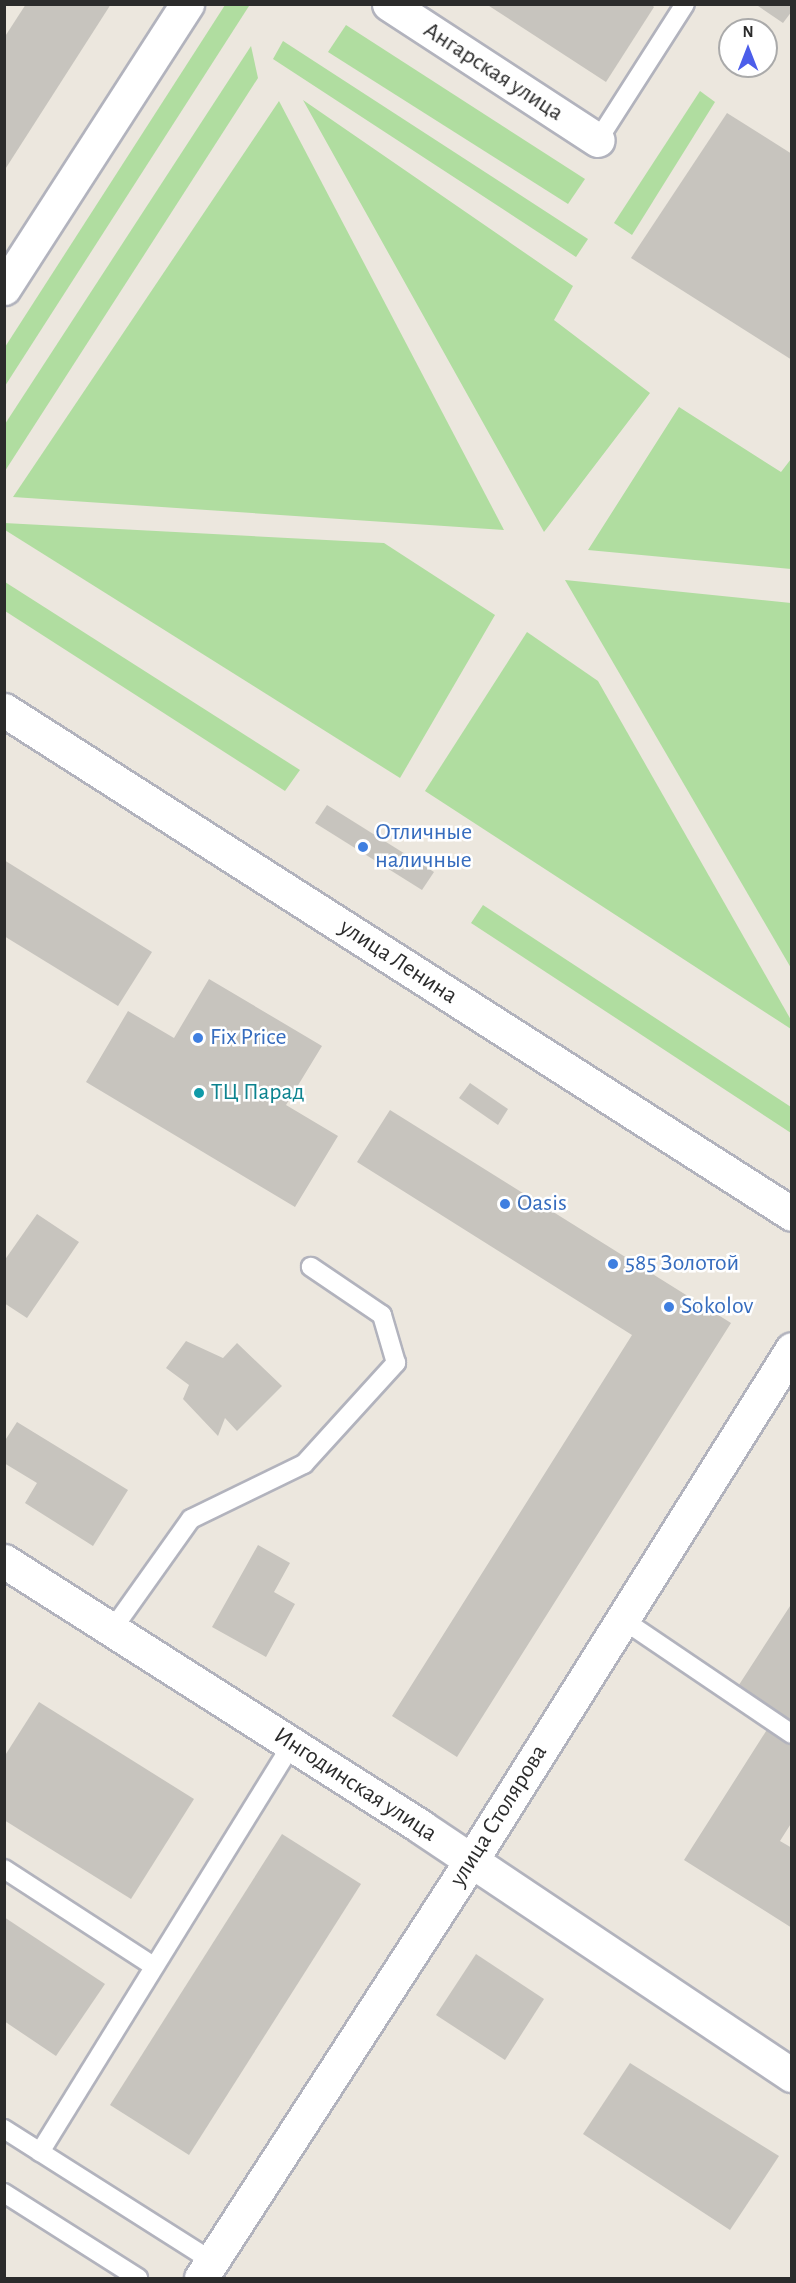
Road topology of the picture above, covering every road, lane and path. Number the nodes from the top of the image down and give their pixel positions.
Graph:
1 (187, 4) edge
2 (389, 4) edge
3 (685, 4) edge
4 (598, 140) joint
5 (4, 288) edge
6 (4, 710) edge
7 (792, 1214) edge
8 (311, 1267) dead end
9 (792, 1349) edge
10 (4, 1561) edge
11 (622, 1619) junction
12 (112, 1630) junction
13 (792, 1734) edge
14 (291, 1744) junction
15 (471, 1861) junction
16 (4, 1869) edge
17 (152, 1965) junction
18 (792, 2075) edge
19 (4, 2129) edge
20 (40, 2152) junction
21 (4, 2193) edge
22 (206, 2270) edge
23 (138, 2278) edge

1 - 5 street
2 - 4 street, Ангарская улица
3 - 4 lane
6 - 7 street, улица Ленина
8 - 12 lane
9 - 11 street, улица Столярова
10 - 12 street, Ингодинская улица
11 - 13 lane
11 - 15 street, улица Столярова
12 - 14 street, Ингодинская улица
14 - 15 street, Ингодинская улица
14 - 17 lane
15 - 18 street, Ингодинская улица
15 - 22 street, улица Столярова
16 - 17 lane
17 - 20 lane
19 - 20 lane
20 - 22 lane
21 - 23 lane

